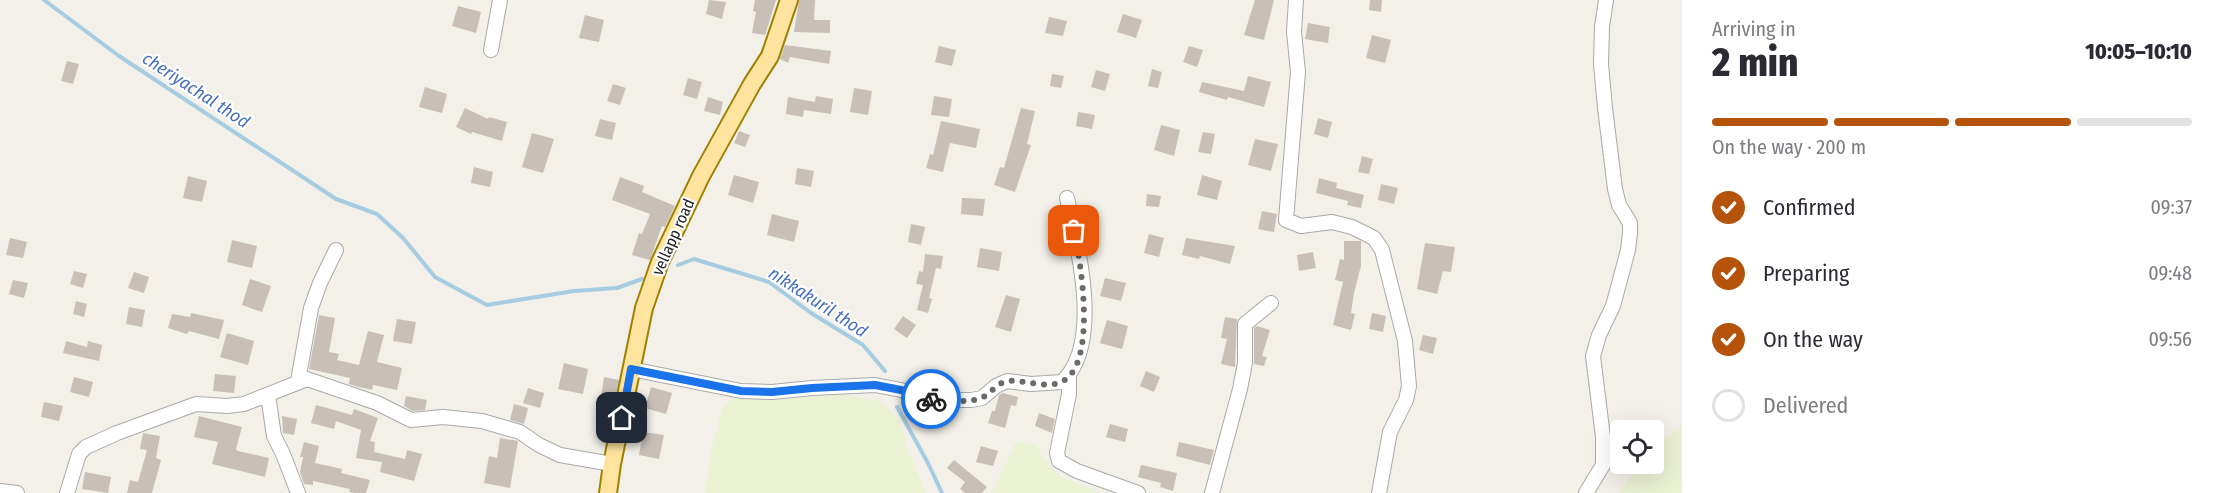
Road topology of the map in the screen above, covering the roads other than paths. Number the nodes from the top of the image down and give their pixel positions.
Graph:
1 (500, 0) edge
2 (789, 0) edge
3 (1296, 0) edge
4 (1606, 0) edge
5 (490, 50) dead end
6 (1067, 198) dead end
7 (336, 250) dead end
8 (1271, 303) dead end
9 (631, 369) junction
10 (1069, 375) junction
11 (298, 381) junction
12 (268, 395) junction
13 (612, 464) junction
14 (0, 491) edge
15 (17, 493) edge
16 (67, 493) edge
17 (298, 493) edge
18 (608, 493) edge
19 (1138, 493) edge
20 (1212, 493) edge
21 (1379, 493) edge
22 (1586, 493) edge

1 - 5 street
2 - 9 main road, vellapp road
3 - 21 street
4 - 22 street
6 - 10 street
7 - 11 street
8 - 20 street
9 - 10 street
9 - 13 main road, vellapp road
10 - 19 street
11 - 12 street
11 - 13 street
12 - 16 street
12 - 17 street
13 - 18 main road, vellapp road
14 - 15 street

